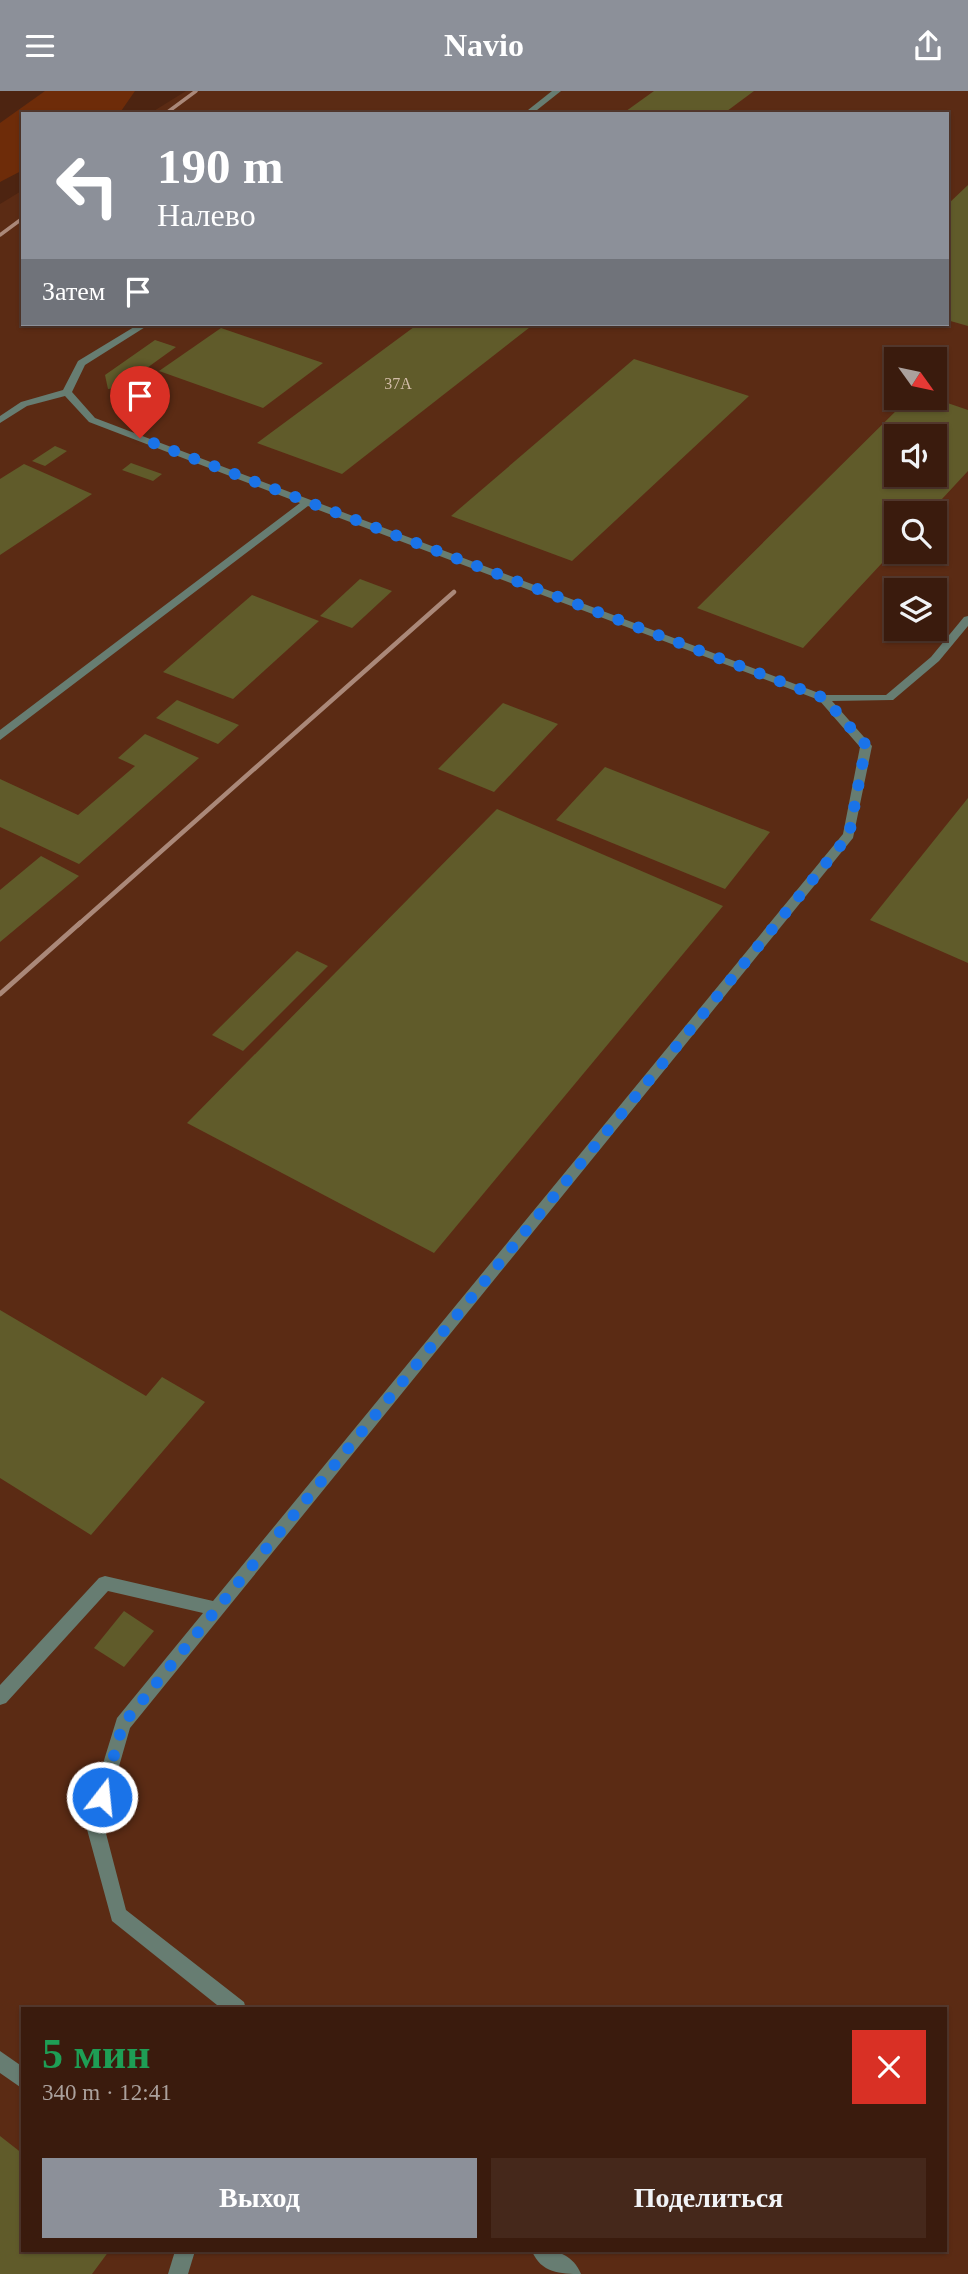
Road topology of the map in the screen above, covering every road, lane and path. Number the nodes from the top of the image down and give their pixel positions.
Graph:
1 (557, 91) edge
2 (530, 112) edge
3 (142, 326) edge
4 (67, 392) junction
5 (0, 420) edge
6 (307, 502) junction
7 (968, 619) edge
8 (824, 698) junction
9 (0, 736) edge
10 (216, 1609) junction
11 (0, 1697) edge
12 (234, 2007) edge
13 (0, 2061) edge
14 (21, 2078) edge
15 (185, 2252) edge
16 (543, 2252) edge
17 (178, 2274) edge
18 (571, 2274) edge

1 - 2 lane
3 - 4 lane
4 - 5 lane
4 - 6 lane
6 - 8 lane
6 - 9 lane
7 - 8 lane
8 - 10 lane
10 - 11 lane
10 - 12 lane
13 - 14 lane
15 - 17 lane
16 - 18 lane

